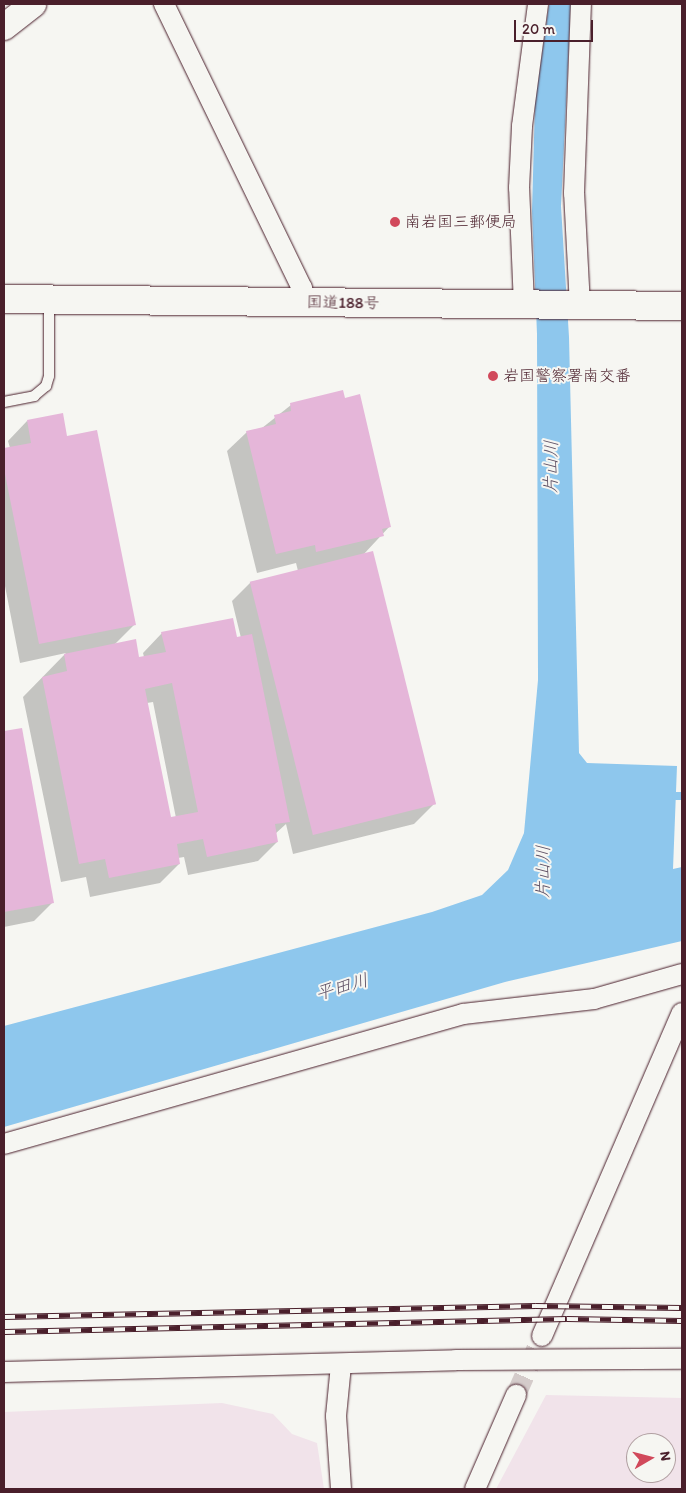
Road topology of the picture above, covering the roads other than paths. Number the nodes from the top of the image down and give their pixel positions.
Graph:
1 (33, 4) edge
2 (164, 4) edge
3 (538, 4) edge
4 (581, 4) edge
5 (4, 27) edge
6 (4, 299) edge
7 (49, 300) junction
8 (305, 303) junction
9 (528, 305) junction
10 (577, 306) junction
11 (682, 306) edge
12 (4, 402) edge
13 (682, 974) edge
14 (682, 1013) edge
15 (4, 1144) edge
16 (542, 1336) tunnel mouth
17 (682, 1359) edge
18 (341, 1365) junction
19 (4, 1372) edge
20 (516, 1395) tunnel mouth
21 (341, 1489) edge
22 (475, 1489) edge

1 - 5 street
2 - 8 street
3 - 9 street
4 - 10 street
6 - 7 highway, 国道188号
7 - 8 highway, 国道188号
7 - 12 lane
8 - 9 highway, 国道188号
9 - 10 highway, 国道188号
10 - 11 highway, 国道188号
13 - 15 street
14 - 16 street
17 - 18 street
18 - 19 street
18 - 21 street
20 - 22 street

